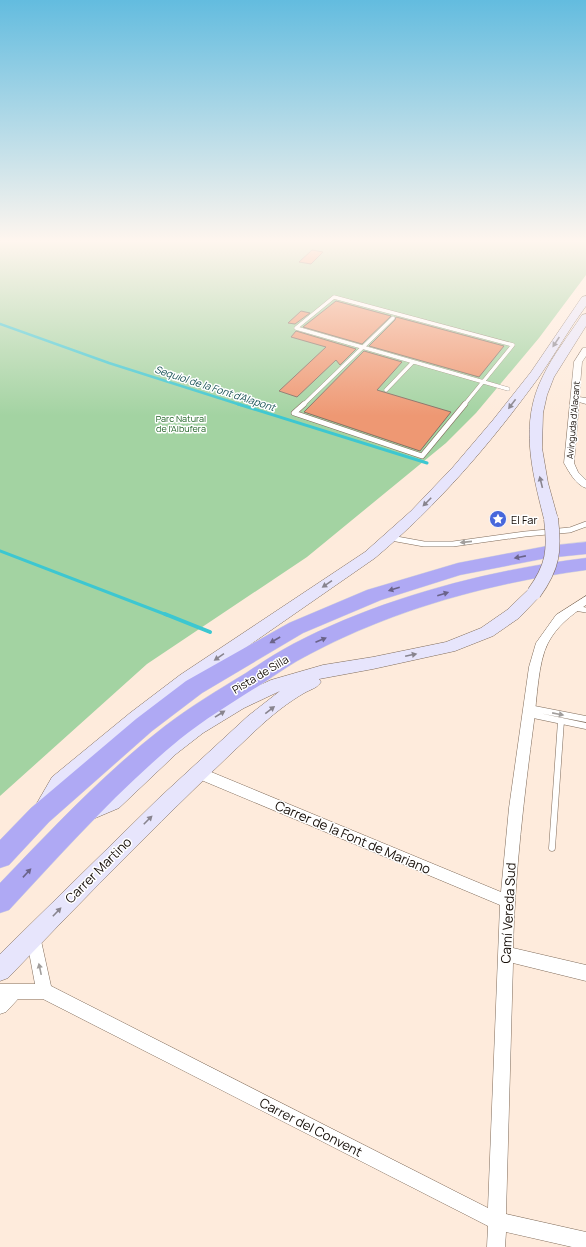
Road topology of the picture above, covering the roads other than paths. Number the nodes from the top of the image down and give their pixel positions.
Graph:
1 (330, 300) edge
2 (346, 300) edge
3 (585, 300) edge
4 (586, 317) edge
5 (393, 318) dead end
6 (362, 347) junction
7 (586, 350) edge
8 (413, 362) junction
9 (542, 374) junction
10 (483, 382) junction
11 (508, 389) dead end
12 (386, 390) dead end
13 (575, 398) junction
14 (586, 401) edge
15 (586, 485) edge
16 (586, 524) edge
17 (391, 538) junction
18 (586, 548) edge
19 (586, 564) edge
20 (582, 606) edge
21 (373, 663) junction
22 (529, 711) junction
23 (586, 719) edge
24 (561, 721) junction
25 (586, 726) edge
26 (198, 773) junction
27 (40, 815) junction
28 (77, 820) junction
29 (552, 848) dead end
30 (0, 858) edge
31 (0, 901) edge
32 (507, 901) junction
33 (33, 936) junction
34 (506, 954) junction
35 (0, 970) edge
36 (586, 972) edge
37 (44, 991) junction
38 (7, 992) edge
39 (0, 1006) edge
40 (497, 1221) junction
41 (586, 1241) edge
42 (496, 1247) edge

1 - 6 lane
2 - 10 lane
3 -> 9 main road
4 - 9 main road
5 - 6 lane
6 - 8 lane
6 - 10 lane
7 - 13 street, Avinguda d'Alacant
8 - 10 lane
8 - 12 lane
9 -> 17 main road
21 -> 9 main road, bridge
10 - 11 lane
13 - 14 street
13 - 15 street, Avinguda d'Alacant
16 -> 17 lane
17 -> 27 main road
18 -> 27 highway, Pista de Silla
28 -> 19 highway, Pista de Silla
20 - 22 street, Camí Vereda Sud
26 -> 21 main road, Carrer Martino
28 -> 21 main road
22 -> 23 lane
22 - 24 lane
22 - 32 street, Camí Vereda Sud
24 - 25 lane
24 - 29 lane
26 - 32 street, Carrer de la Font de Mariano
33 -> 26 main road, Carrer Martino
27 - 30 highway, Pista de Silla
31 -> 28 highway, Pista de Silla
32 - 34 street, Camí Vereda Sud
33 - 35 main road, Carrer Martino
37 -> 33 street
34 - 36 street
34 - 40 street, Camí Vereda Sud
37 - 38 street, Carrer del Convent
37 - 40 street, Carrer del Convent
38 - 39 street
40 - 41 street, Carrer del Convent
40 - 42 street, Camí Vereda Sud

